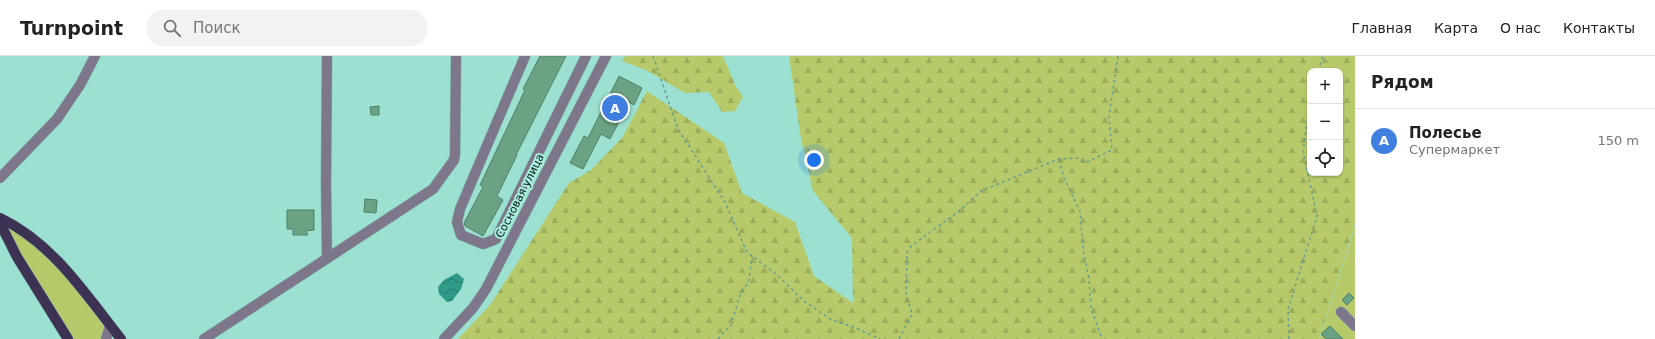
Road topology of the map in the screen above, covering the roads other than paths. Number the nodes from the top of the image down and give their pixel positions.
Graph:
1 (95, 56) edge
2 (327, 56) edge
3 (456, 56) edge
4 (525, 56) edge
5 (586, 56) edge
6 (606, 56) edge
7 (0, 178) edge
8 (0, 218) edge
9 (0, 223) edge
10 (327, 257) junction
11 (1341, 312) dead end
12 (110, 326) junction
13 (1355, 326) edge
14 (68, 339) edge
15 (106, 339) edge
16 (121, 339) edge
17 (204, 339) edge
18 (444, 339) edge

1 - 7 street
2 - 10 street
3 - 10 street
4 - 5 street
6 - 18 street, Сосновая улица
8 - 12 main road
9 - 14 main road
10 - 17 street
11 - 13 street
12 - 15 street
12 - 16 main road

